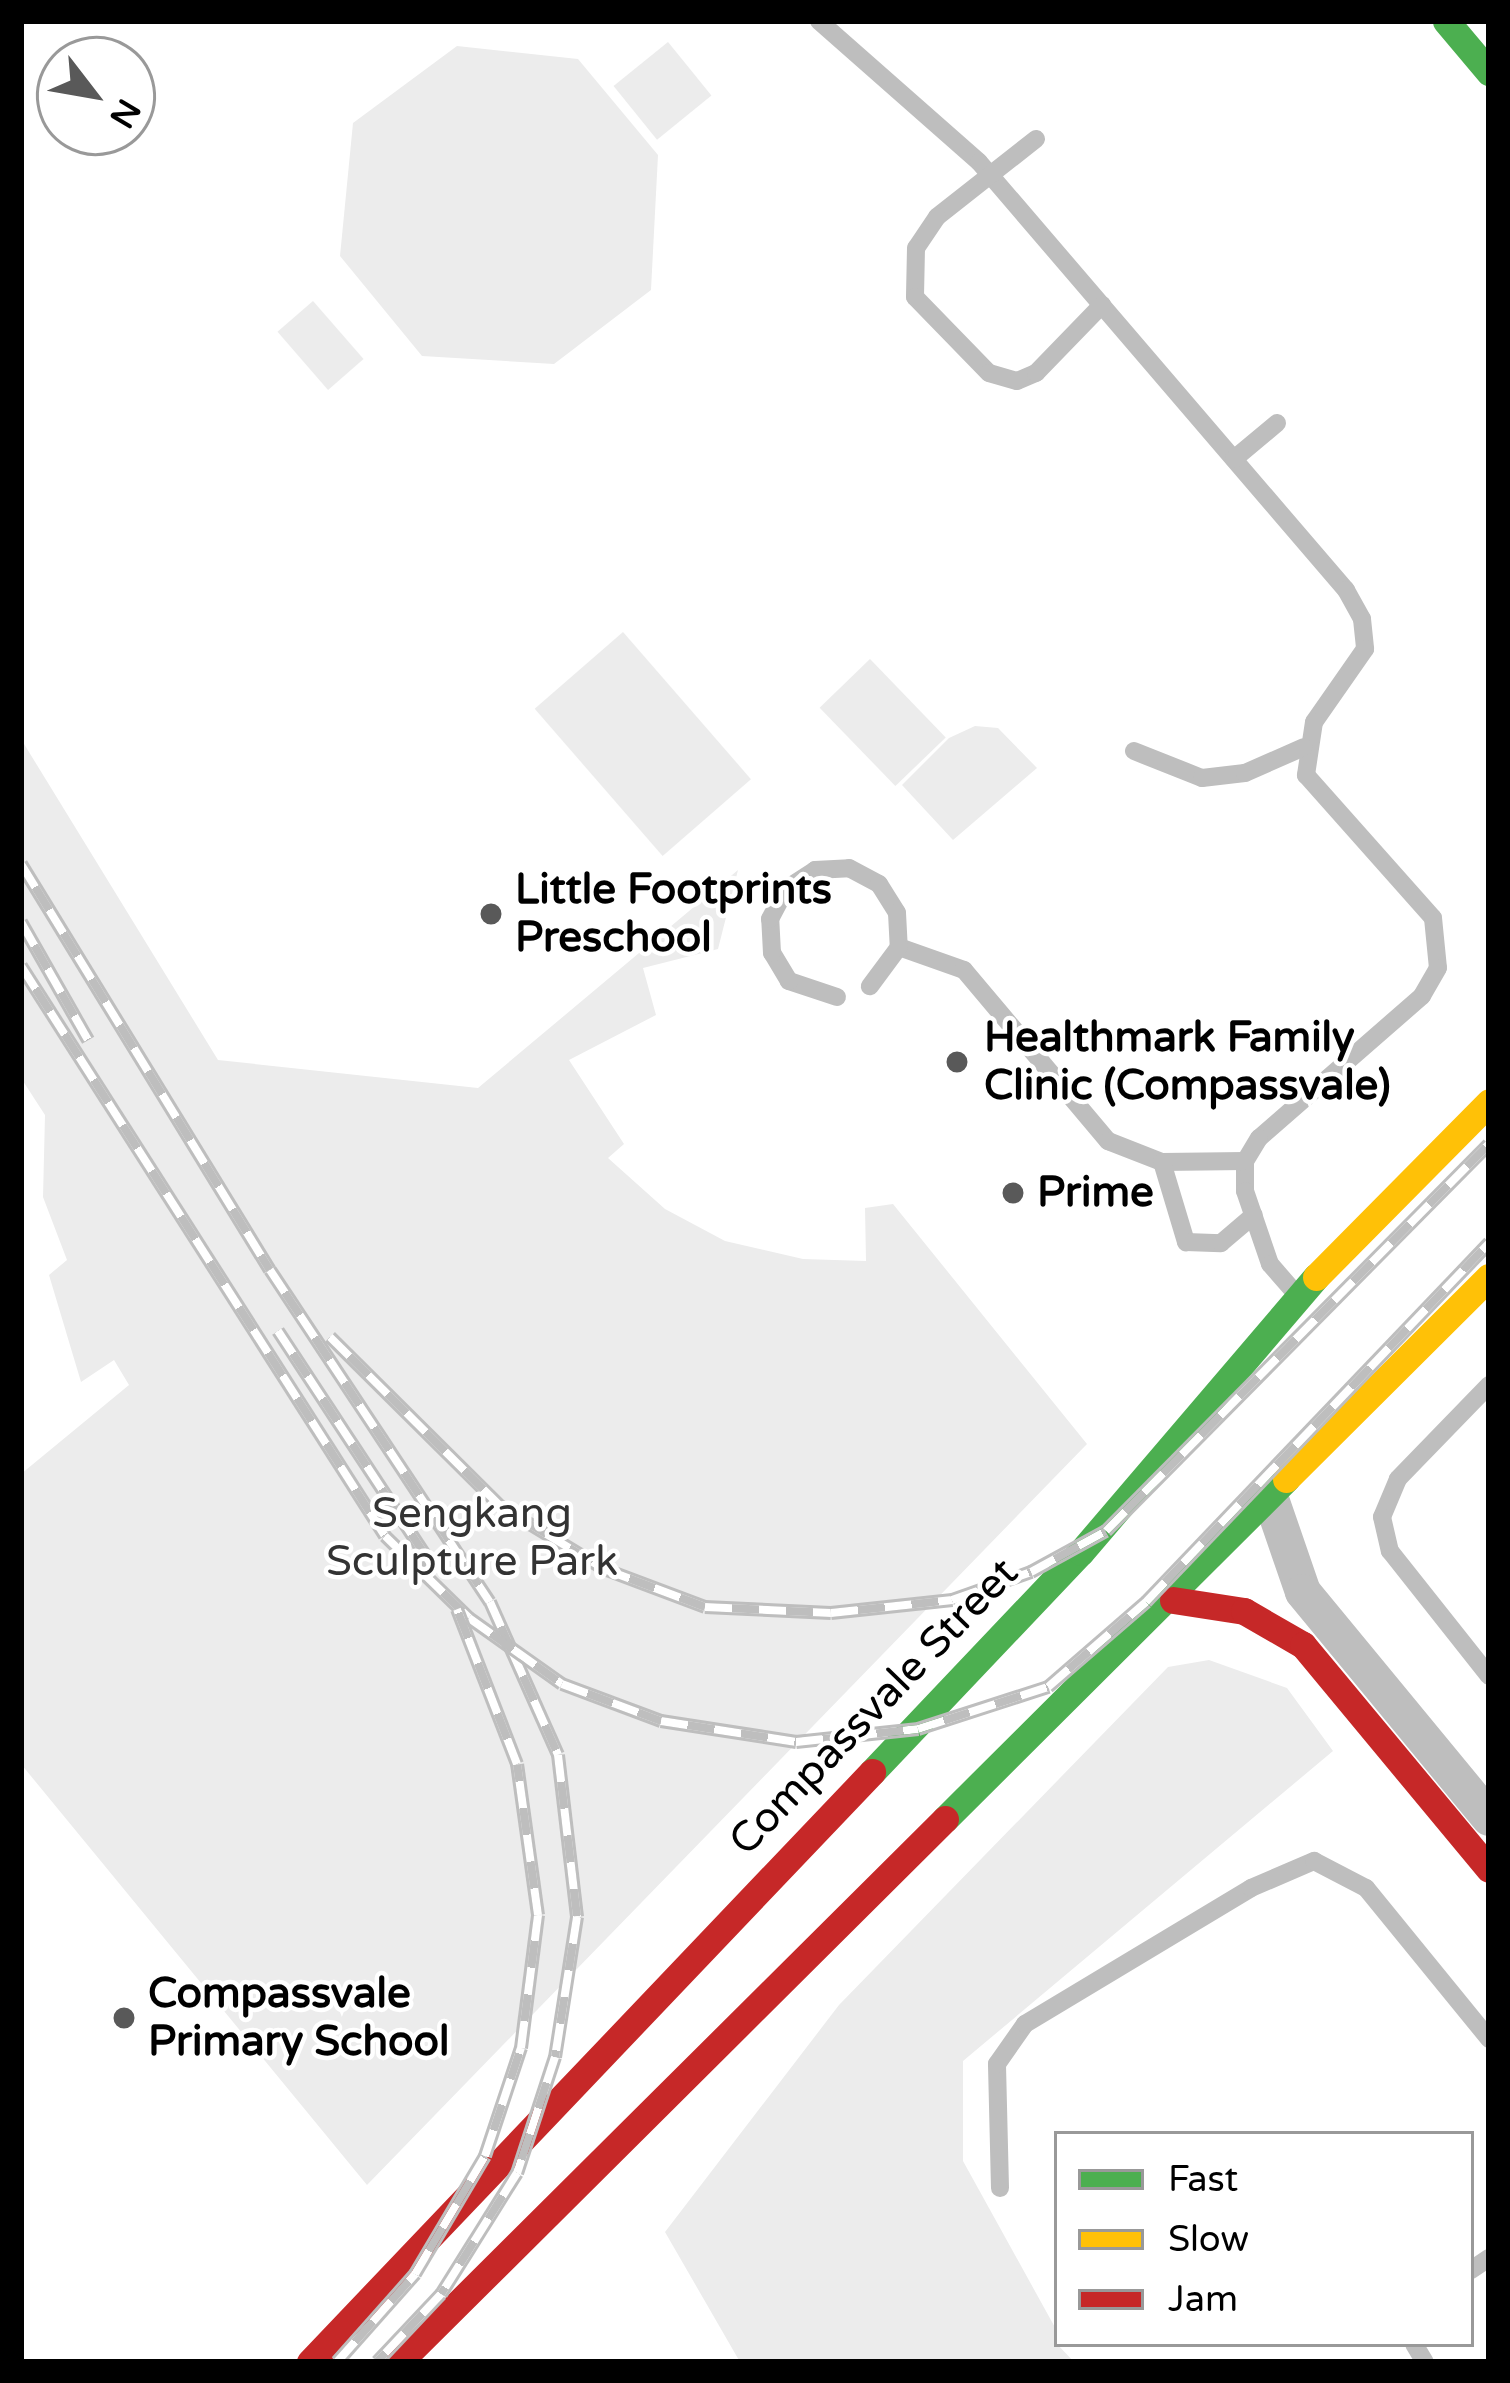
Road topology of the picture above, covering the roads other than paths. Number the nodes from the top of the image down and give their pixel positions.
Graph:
1 (819, 21) edge
2 (1446, 21) edge
3 (1489, 72) edge
4 (1036, 139) dead end
5 (991, 175) junction
6 (1102, 305) junction
7 (1276, 423) dead end
8 (1234, 459) junction
9 (1304, 747) junction
10 (1134, 751) dead end
11 (898, 947) junction
12 (870, 986) dead end
13 (837, 997) dead end
14 (1489, 1102) edge
15 (1244, 1161) junction
16 (1162, 1162) junction
17 (1254, 1215) junction
18 (1489, 1277) edge
19 (1298, 1295) junction
20 (1489, 1385) edge
21 (1271, 1498) junction
22 (1173, 1600) junction
23 (1487, 1671) edge
24 (1480, 1817) edge
25 (1489, 1869) edge
26 (1489, 2039) edge
27 (1000, 2188) dead end
28 (310, 2362) edge
29 (399, 2362) edge

1 - 5 lane
2 - 3 street
4 - 5 lane
5 - 6 lane
5 - 6 lane
6 - 8 lane
7 - 8 lane
8 - 9 lane
9 - 10 lane
9 - 15 lane
11 - 12 lane
11 - 13 lane
11 - 16 lane
14 - 19 street, Compassvale Street
15 - 16 lane
15 - 17 lane
16 - 17 lane
17 - 19 lane
18 - 21 street
19 - 28 street, Compassvale Street
20 - 23 lane
21 - 22 street
21 - 24 street
22 - 24 street
22 - 29 street
24 - 25 street
26 - 27 lane

